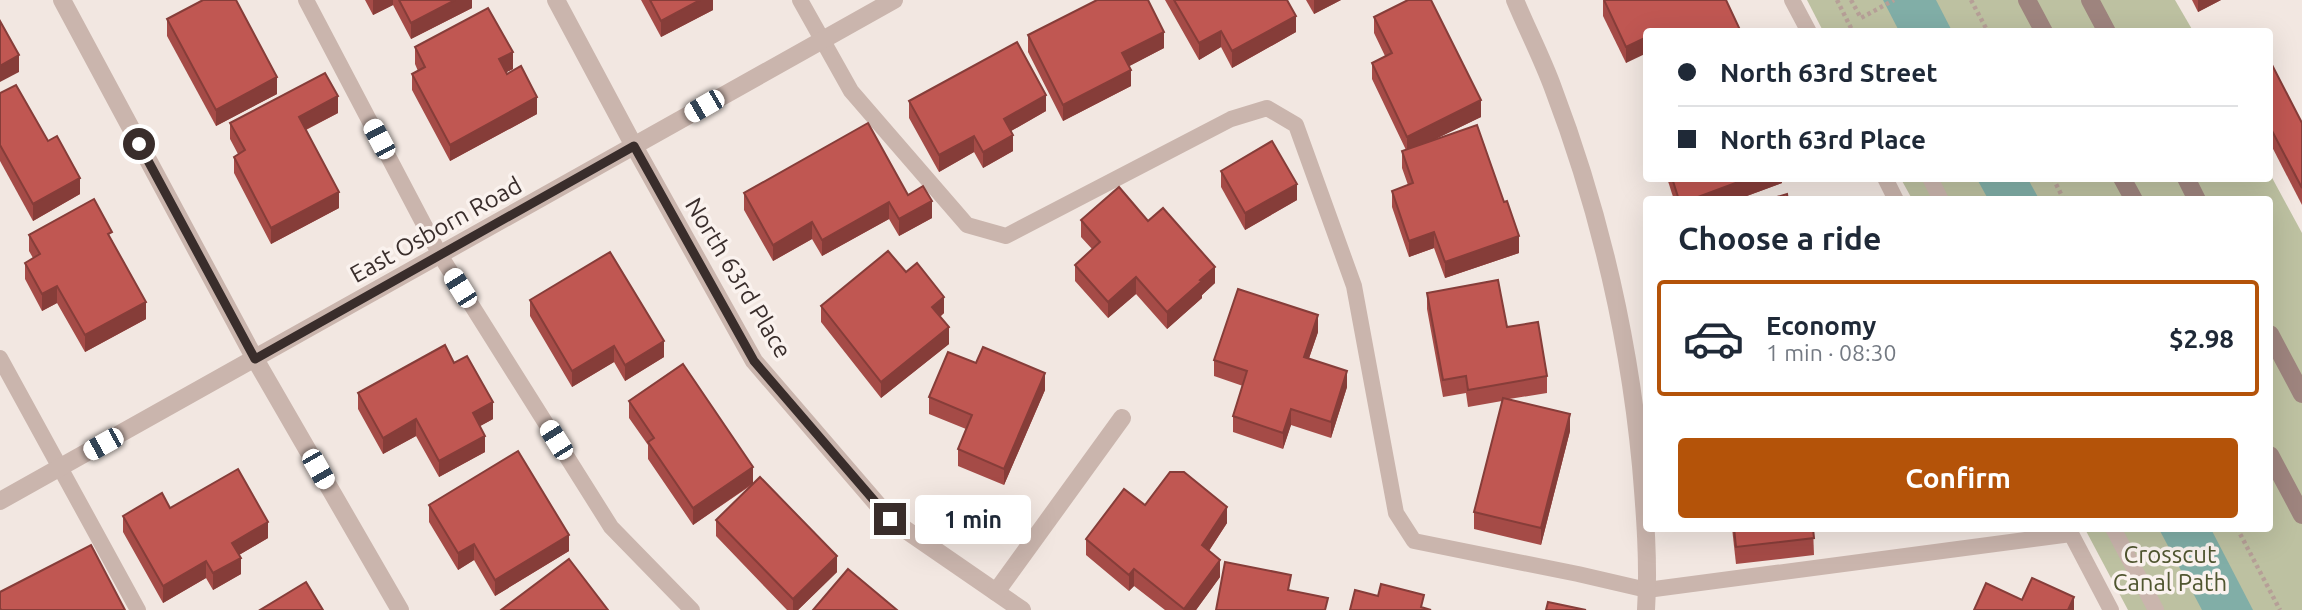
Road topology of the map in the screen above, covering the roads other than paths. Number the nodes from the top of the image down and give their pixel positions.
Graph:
1 (62, 0) edge
2 (306, 0) edge
3 (556, 0) edge
4 (800, 0) edge
5 (894, 0) edge
6 (1515, 0) edge
7 (1792, 0) edge
8 (2027, 0) edge
9 (2090, 0) edge
10 (1807, 28) edge
11 (2042, 28) edge
12 (2105, 28) edge
13 (822, 39) junction
14 (634, 146) junction
15 (440, 256) junction
16 (2273, 340) edge
17 (0, 358) edge
18 (255, 359) junction
19 (2302, 394) edge
20 (1122, 418) dead end
21 (2273, 461) edge
22 (59, 469) junction
23 (1643, 492) edge
24 (0, 501) edge
25 (2302, 515) edge
26 (1645, 532) edge
27 (2062, 532) edge
28 (2070, 532) edge
29 (2115, 532) edge
30 (1647, 590) junction
31 (996, 592) junction
32 (138, 610) edge
33 (400, 610) edge
34 (692, 610) edge
35 (1022, 610) edge
36 (1646, 610) edge
37 (2110, 610) edge
38 (2156, 610) edge

1 - 18 street
2 - 15 lane
3 - 14 street, North 63rd Place
4 - 13 lane
5 - 13 street, East Osborn Road
6 - 23 street
7 - 10 lane
8 - 11 main road
9 - 12 main road
13 - 14 street, East Osborn Road
13 - 30 lane
14 - 15 street, East Osborn Road
14 - 31 street, North 63rd Place
15 - 18 street, East Osborn Road
15 - 34 lane
16 - 19 main road
17 - 22 lane
18 - 22 street, East Osborn Road
18 - 33 street
20 - 31 street
21 - 25 main road
22 - 24 street, East Osborn Road
22 - 32 lane
26 - 30 street
27 - 30 lane
28 - 37 lane
29 - 38 lane
30 - 36 street
31 - 35 street, North 63rd Place

